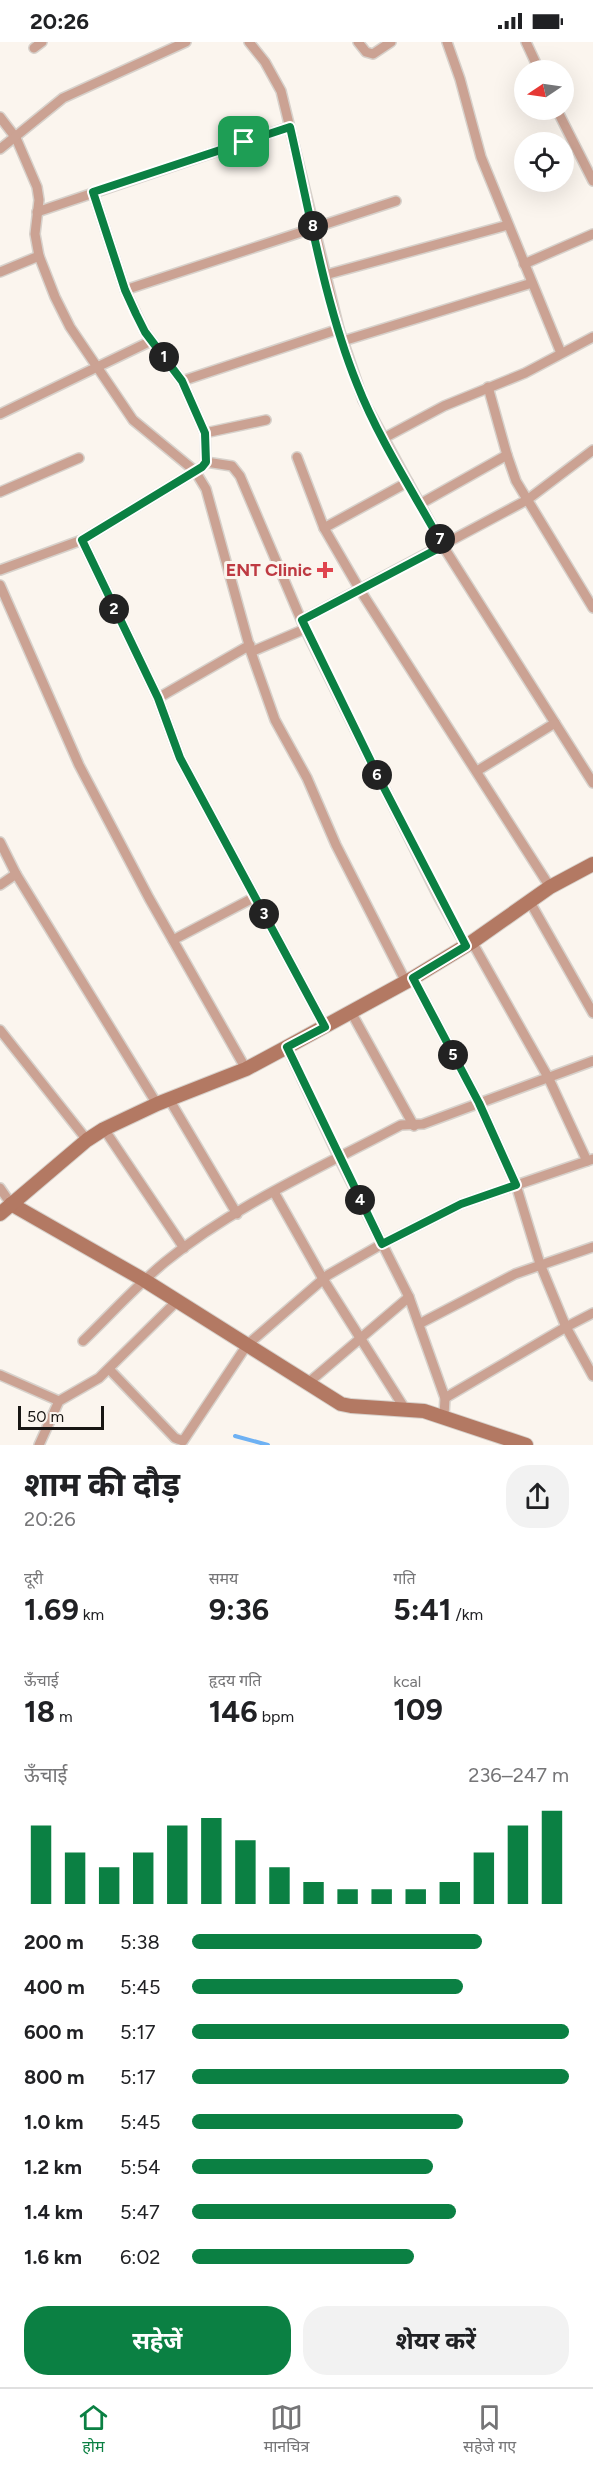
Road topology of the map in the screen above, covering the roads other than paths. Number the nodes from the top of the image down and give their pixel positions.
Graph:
1 (186, 42) edge
2 (249, 42) edge
3 (358, 42) edge
4 (392, 42) edge
5 (447, 42) edge
6 (526, 42) edge
7 (534, 60) edge
8 (0, 117) edge
9 (562, 120) edge
10 (290, 127) junction
11 (16, 138) junction
12 (0, 149) edge
13 (593, 181) edge
14 (93, 192) junction
15 (396, 201) dead end
16 (37, 212) junction
17 (508, 225) junction
18 (314, 228) junction
19 (593, 234) edge
20 (39, 256) junction
21 (524, 264) junction
22 (0, 272) edge
23 (325, 275) junction
24 (532, 283) junction
25 (125, 290) junction
26 (339, 329) junction
27 (593, 337) edge
28 (151, 341) junction
29 (343, 341) junction
30 (561, 353) junction
31 (99, 368) junction
32 (182, 381) junction
33 (488, 387) junction
34 (0, 414) edge
35 (266, 420) dead end
36 (205, 433) junction
37 (384, 438) junction
38 (593, 450) edge
39 (507, 455) junction
40 (297, 457) dead end
41 (79, 458) dead end
42 (206, 462) junction
43 (195, 471) junction
44 (408, 482) junction
45 (0, 492) edge
46 (527, 500) junction
47 (420, 504) junction
48 (324, 528) junction
49 (82, 540) junction
50 (443, 546) junction
51 (0, 570) edge
52 (0, 585) edge
53 (360, 590) junction
54 (593, 608) edge
55 (303, 625) junction
56 (250, 649) junction
57 (158, 698) junction
58 (555, 723) junction
59 (477, 771) junction
60 (593, 783) edge
61 (0, 842) edge
62 (592, 865) edge
63 (16, 874) junction
64 (0, 885) edge
65 (550, 887) junction
66 (255, 897) junction
67 (530, 902) junction
68 (173, 940) junction
69 (469, 944) junction
70 (410, 980) junction
71 (351, 1012) junction
72 (593, 1013) edge
73 (325, 1027) junction
74 (0, 1030) edge
75 (287, 1047) junction
76 (593, 1061) edge
77 (246, 1069) junction
78 (548, 1077) junction
79 (163, 1101) junction
80 (479, 1103) junction
81 (414, 1126) junction
82 (104, 1130) junction
83 (87, 1140) junction
84 (339, 1158) junction
85 (590, 1160) edge
86 (516, 1185) junction
87 (0, 1188) edge
88 (274, 1192) junction
89 (11, 1204) junction
90 (0, 1214) edge
91 (237, 1214) junction
92 (382, 1244) junction
93 (593, 1247) edge
94 (184, 1248) junction
95 (540, 1264) junction
96 (323, 1279) junction
97 (144, 1280) junction
98 (409, 1297) junction
99 (177, 1301) junction
100 (593, 1313) edge
101 (419, 1324) junction
102 (566, 1327) junction
103 (360, 1338) junction
104 (83, 1341) dead end
105 (247, 1345) junction
106 (109, 1369) junction
107 (592, 1373) edge
108 (0, 1375) edge
109 (308, 1383) junction
110 (445, 1398) junction
111 (59, 1401) junction
112 (405, 1409) junction
113 (444, 1416) junction
114 (39, 1445) edge
115 (526, 1445) edge

1 - 11 street
2 - 10 street
3 - 4 street
5 - 17 street
6 - 7 street
8 - 11 street
9 - 13 street
10 - 14 street
10 - 18 street
11 - 12 street
11 - 16 street
14 - 16 street
14 - 25 street
15 - 18 street
16 - 20 street
17 - 21 street
17 - 23 street
18 - 23 street
18 - 25 street
19 - 21 street
20 - 22 street
20 - 31 street
21 - 24 street
23 - 26 street
24 - 29 street
24 - 30 street
25 - 28 street
26 - 29 street
26 - 32 street
27 - 30 street
28 - 31 street
28 - 32 street
29 - 37 street
30 - 33 street
31 - 34 street
31 - 43 street
32 - 36 street
33 - 37 street
33 - 39 street
35 - 36 street
36 - 42 street
37 - 44 street
38 - 46 street
39 - 46 street
39 - 47 street
40 - 48 street
41 - 45 street
42 - 43 street
42 - 55 street
43 - 49 street
43 - 56 street
44 - 47 street
44 - 48 street
46 - 50 street
46 - 54 street
47 - 50 street
48 - 53 street
49 - 51 street
49 - 57 street
50 - 53 street
50 - 58 street
52 - 68 street
53 - 55 street
53 - 59 street
55 - 56 street
55 - 69 street
56 - 57 street
56 - 70 street
57 - 66 street
58 - 59 street
58 - 60 street
59 - 65 street
61 - 63 street
62 - 65 street
63 - 64 street
63 - 79 street
65 - 67 street
66 - 68 street
66 - 73 street
67 - 69 street
67 - 72 street
68 - 77 street
69 - 70 street
69 - 78 street
70 - 71 street
70 - 80 street
71 - 73 street
71 - 81 street
73 - 75 street
74 - 83 street
75 - 77 street
75 - 84 street
76 - 78 street
77 - 79 street
78 - 80 street
78 - 85 street
79 - 82 street
79 - 91 street
80 - 81 street
80 - 86 street
81 - 84 street
82 - 83 street
82 - 94 street
83 - 89 street
84 - 88 street
84 - 92 street
85 - 86 street
86 - 92 street
86 - 95 street
87 - 89 street
88 - 91 street
88 - 96 street
89 - 90 street
89 - 97 street
91 - 94 street
92 - 96 street
92 - 98 street
93 - 95 street
94 - 97 street
95 - 101 street
95 - 102 street
96 - 103 street
96 - 105 street
97 - 99 street
97 - 104 street
98 - 101 street
98 - 103 street
99 - 105 street
99 - 106 street
100 - 102 street
101 - 110 street
102 - 107 street
102 - 110 street
103 - 109 street
103 - 112 street
105 - 106 street
105 - 109 street
106 - 111 street
108 - 111 street
109 - 112 street
110 - 113 street
111 - 114 street
112 - 113 street
113 - 115 street

